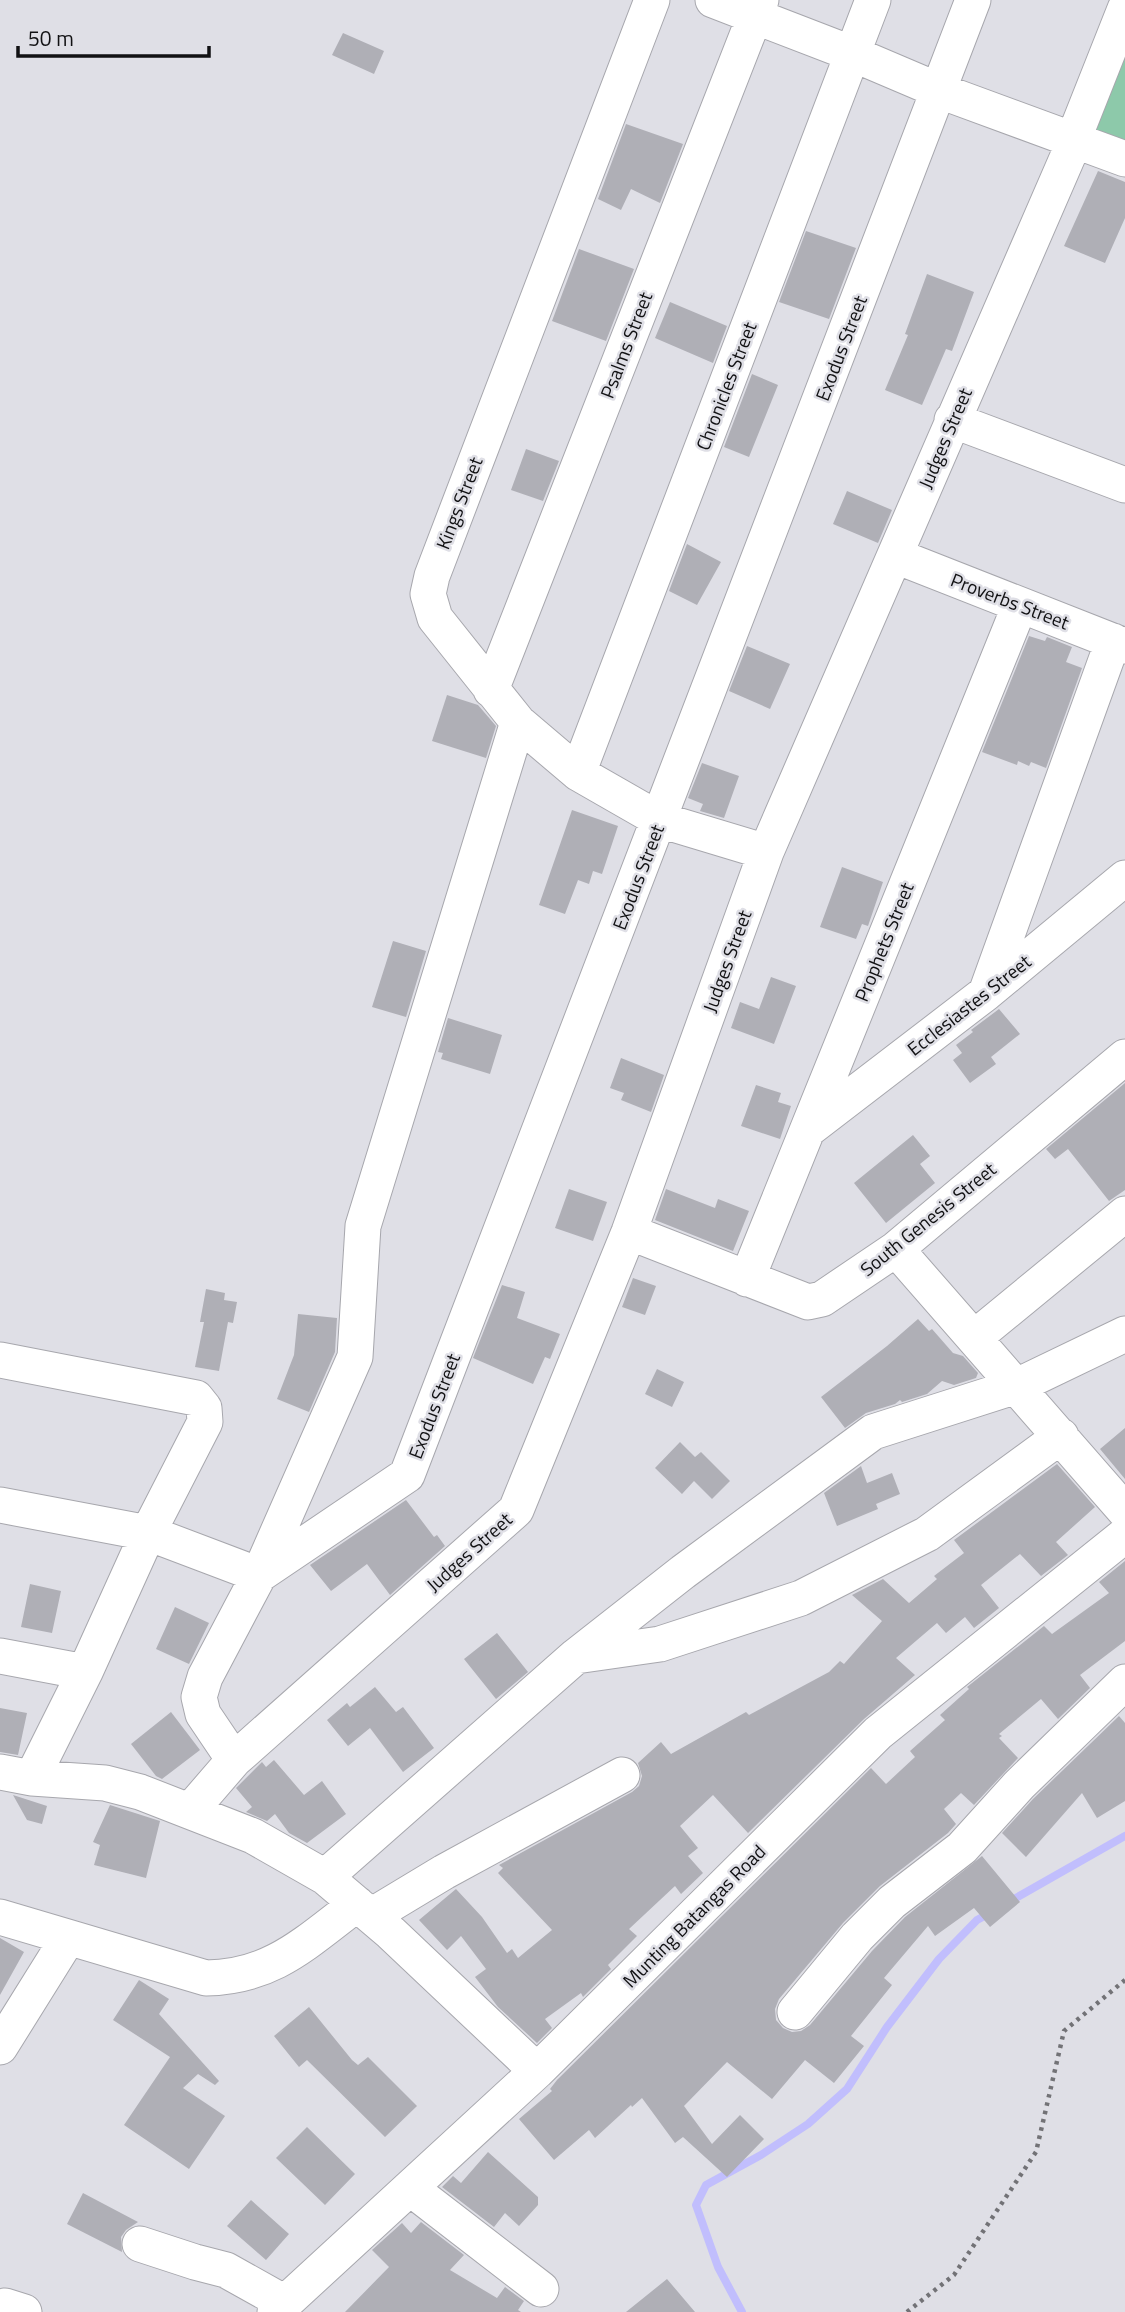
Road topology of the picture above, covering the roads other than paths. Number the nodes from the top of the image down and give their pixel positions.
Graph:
1 (652, 0) edge
2 (713, 0) edge
3 (873, 0) edge
4 (973, 0) edge
5 (758, 8) edge
6 (1125, 9) edge
7 (853, 54) junction
8 (940, 91) junction
9 (1076, 140) junction
10 (1125, 159) edge
11 (952, 420) junction
12 (1125, 485) edge
13 (896, 556) junction
14 (1020, 605) junction
15 (1119, 643) edge
16 (491, 690) junction
17 (518, 722) junction
18 (578, 773) junction
19 (660, 820) junction
20 (766, 852) junction
21 (1125, 878) edge
22 (986, 993) junction
23 (1125, 1056) edge
24 (810, 1128) junction
25 (1125, 1214) edge
26 (629, 1232) junction
27 (895, 1250) junction
28 (747, 1279) junction
29 (1125, 1334) edge
30 (974, 1338) junction
31 (0, 1360) edge
32 (1017, 1386) junction
33 (1061, 1436) junction
34 (0, 1505) edge
35 (1125, 1511) edge
36 (148, 1533) junction
37 (1125, 1535) edge
38 (259, 1575) junction
39 (0, 1656) edge
40 (576, 1656) junction
41 (85, 1672) junction
42 (1125, 1682) edge
43 (234, 1760) junction
44 (16, 1775) edge
45 (621, 1775) dead end
46 (190, 1811) junction
47 (325, 1877) junction
48 (364, 1910) junction
49 (0, 1917) edge
50 (68, 1938) junction
51 (795, 2012) dead end
52 (0, 2047) edge
53 (537, 2071) junction
54 (410, 2188) junction
55 (140, 2244) dead end
56 (541, 2289) dead end
57 (280, 2307) edge

1 - 16 street, Kings Street
2 - 5 street
3 - 7 street, Chronicles Street
4 - 8 street, Exodus Street
5 - 7 street
5 - 16 street, Psalms Street
6 - 9 street, Judges Street
7 - 8 street
7 - 18 street, Chronicles Street
8 - 9 street
8 - 19 street, Exodus Street
9 - 10 street
9 - 11 street, Judges Street
11 - 12 street
11 - 13 street, Judges Street
13 - 14 street, Proverbs Street
13 - 20 street, Judges Street
14 - 15 street, Proverbs Street
14 - 24 street, Prophets Street
15 - 22 street
16 - 17 street, Kings Street
17 - 18 street, Kings Street
17 - 38 street
18 - 19 street, Kings Street
19 - 20 street, Kings Street
19 - 38 street, Exodus Street
20 - 26 street, Judges Street
21 - 22 street, Ecclesiastes Street
22 - 24 street, Ecclesiastes Street
23 - 27 street, South Genesis Street
24 - 28 street, Prophets Street
25 - 30 street
26 - 28 street, South Genesis Street
26 - 43 street, Judges Street
27 - 28 street, South Genesis Street
27 - 30 street
29 - 32 street
30 - 32 street
31 - 36 street
32 - 33 street
32 - 40 street
33 - 35 street
33 - 40 street
34 - 36 street
36 - 38 street
36 - 41 street
37 - 53 street, Munting Batangas Road
38 - 43 street
39 - 41 street
40 - 47 street
41 - 44 street
42 - 51 street
43 - 46 street, Judges Street
44 - 46 street
45 - 48 street
46 - 47 street
47 - 48 street
48 - 50 street
48 - 53 street
49 - 50 street
50 - 52 street
53 - 54 street, Munting Batangas Road
54 - 56 street
54 - 57 street, Munting Batangas Road
55 - 57 street

